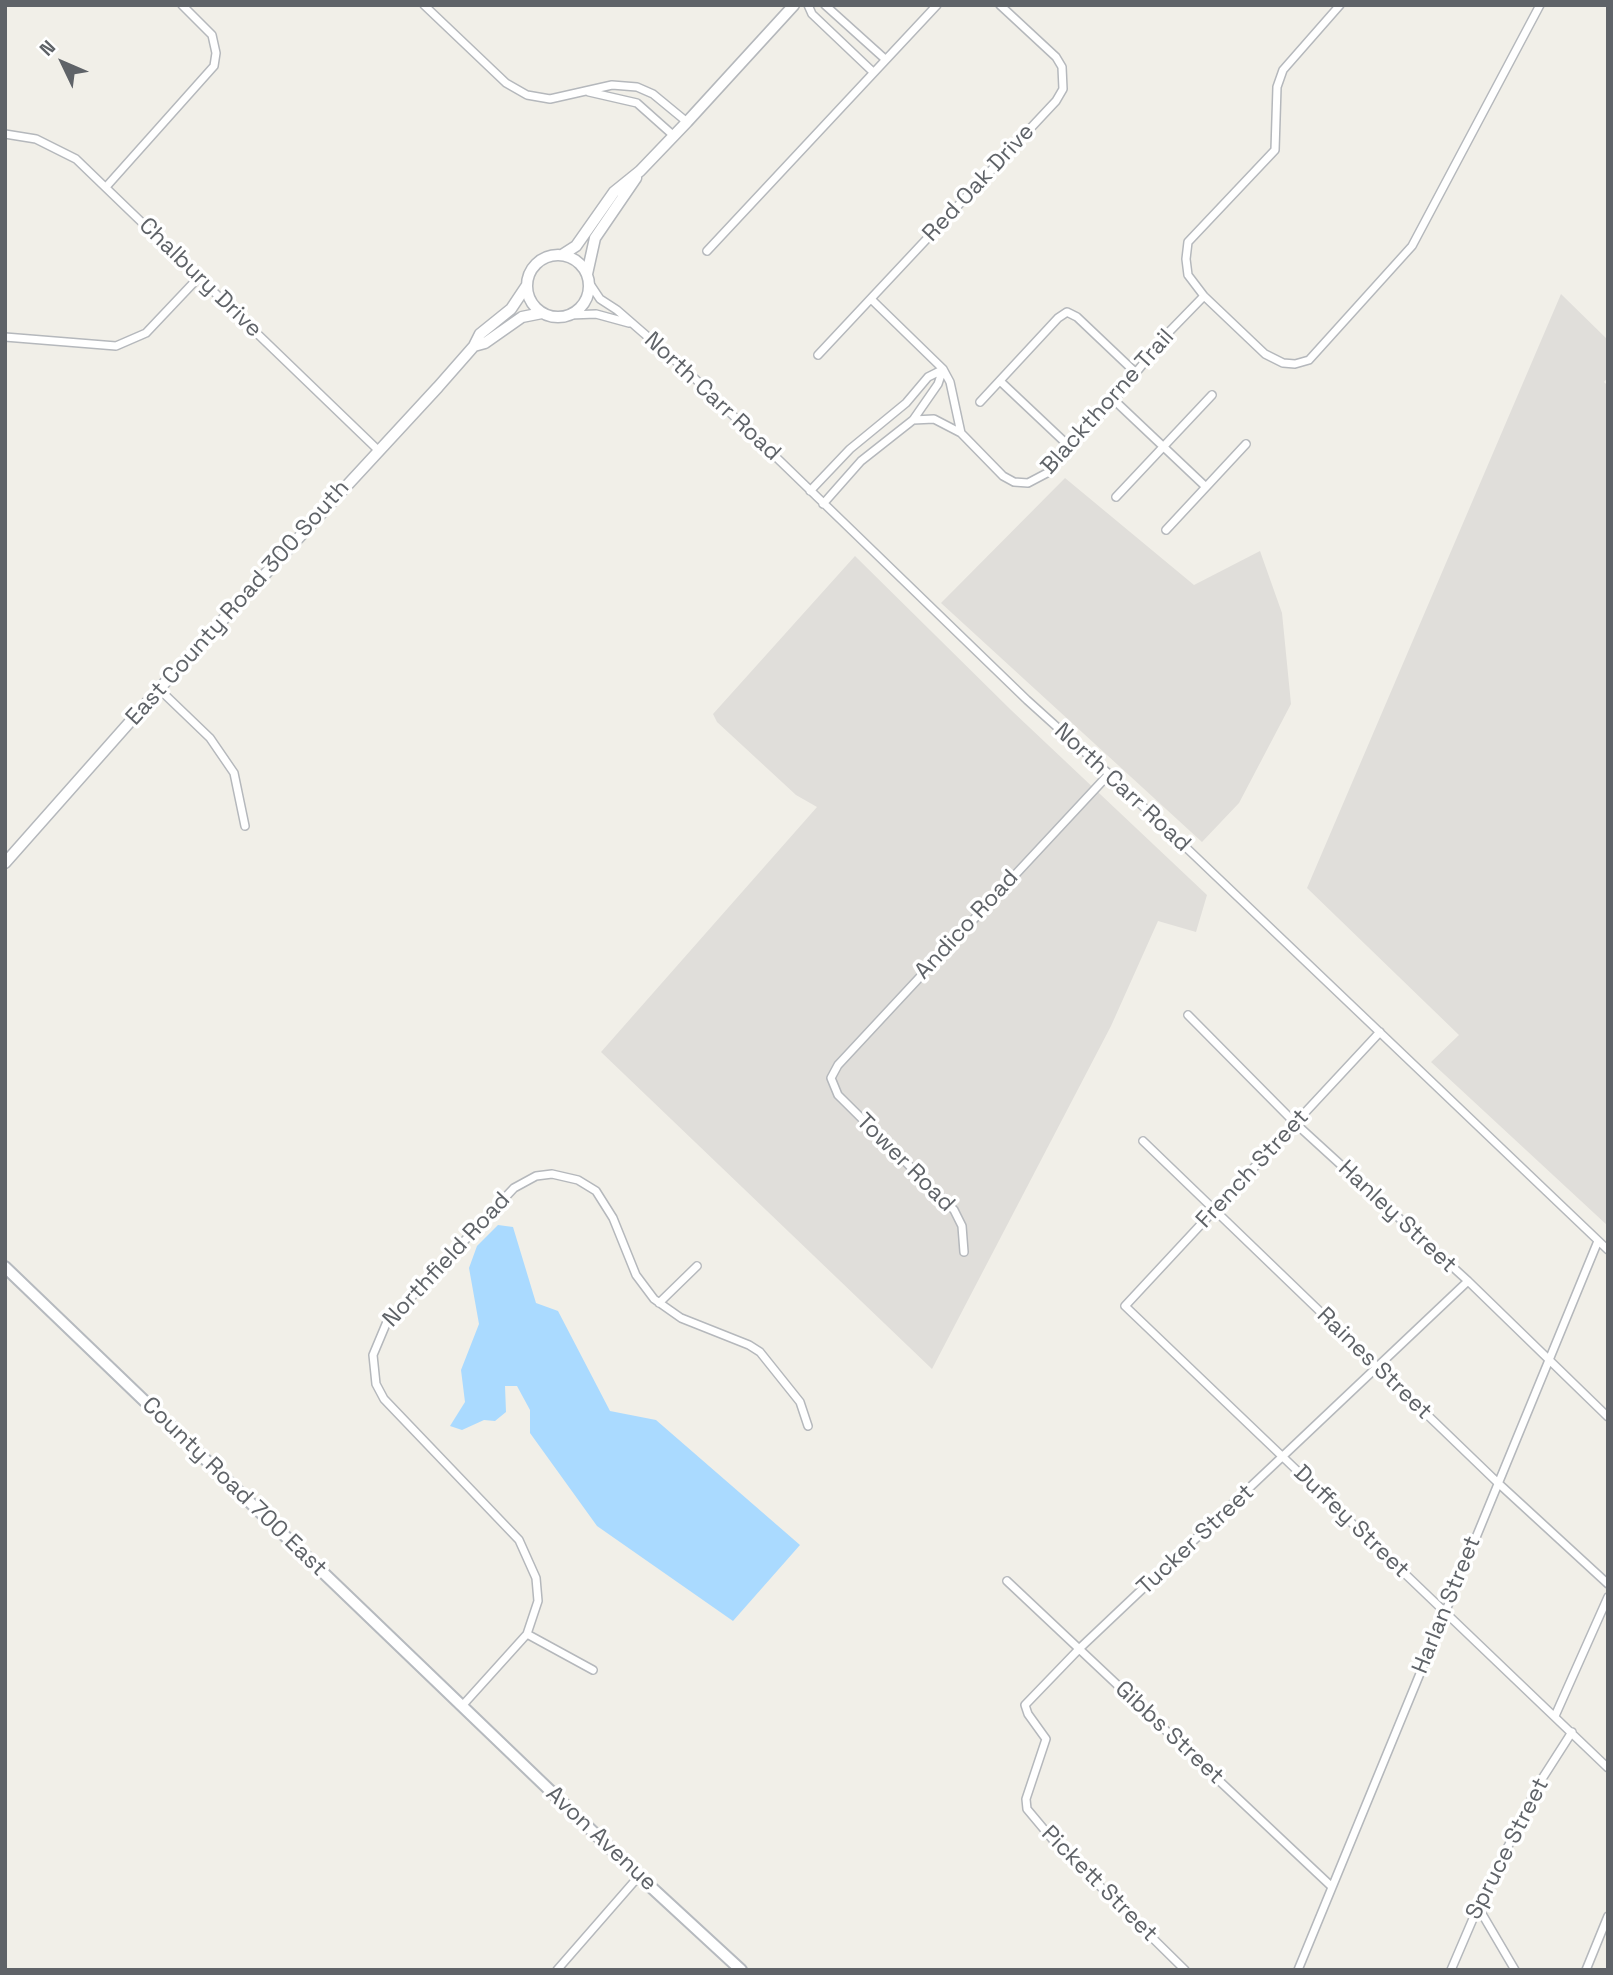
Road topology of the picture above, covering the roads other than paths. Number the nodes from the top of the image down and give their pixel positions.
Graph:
1 (182, 5) edge
2 (424, 5) edge
3 (794, 5) edge
4 (808, 5) edge
5 (825, 5) edge
6 (937, 5) edge
7 (1000, 5) edge
8 (1340, 5) edge
9 (1541, 5) edge
10 (885, 59) junction
11 (873, 72) junction
12 (588, 92) junction
13 (687, 122) junction
14 (5, 134) edge
15 (674, 136) junction
16 (640, 171) junction
17 (106, 187) junction
18 (707, 251) dead end
19 (562, 255) junction
20 (199, 277) junction
21 (588, 279) junction
22 (527, 285) junction
23 (1204, 296) junction
24 (871, 299) junction
25 (542, 313) junction
26 (570, 315) junction
27 (636, 326) junction
28 (5, 337) edge
29 (474, 346) junction
30 (818, 355) dead end
31 (943, 369) junction
32 (1136, 373) junction
33 (1000, 381) junction
34 (1212, 395) dead end
35 (1114, 400) junction
36 (980, 402) dead end
37 (913, 420) junction
38 (961, 433) junction
39 (1246, 444) dead end
40 (1164, 446) junction
41 (1071, 448) junction
42 (378, 450) junction
43 (1206, 487) junction
44 (810, 491) junction
45 (1116, 497) dead end
46 (823, 504) junction
47 (1166, 530) dead end
48 (159, 689) junction
49 (1109, 774) junction
50 (244, 826) dead end
51 (5, 863) edge
52 (1188, 1016) dead end
53 (1380, 1032) junction
54 (832, 1081) joint
55 (1296, 1123) junction
56 (1143, 1141) dead end
57 (1214, 1211) junction
58 (1598, 1241) junction
59 (1608, 1250) edge
60 (964, 1252) dead end
61 (698, 1266) dead end
62 (5, 1268) edge
63 (1468, 1282) junction
64 (659, 1303) junction
65 (1125, 1306) joint
66 (1547, 1360) junction
67 (1378, 1367) junction
68 (1608, 1416) edge
69 (808, 1426) dead end
70 (1284, 1457) junction
71 (1497, 1482) junction
72 (1007, 1581) dead end
73 (1608, 1584) edge
74 (1608, 1597) edge
75 (1443, 1611) junction
76 (527, 1634) junction
77 (1080, 1648) junction
78 (593, 1670) dead end
79 (462, 1706) junction
80 (1555, 1716) junction
81 (1572, 1732) junction
82 (1042, 1752) joint
83 (1608, 1768) edge
84 (639, 1876) junction
85 (1331, 1886) junction
86 (1478, 1907) junction
87 (1608, 1916) edge
88 (557, 1970) edge
89 (741, 1970) edge
90 (1185, 1970) edge
91 (1298, 1970) edge
92 (1451, 1970) edge
93 (1515, 1970) edge
94 (1586, 1970) edge

1 - 17 street
2 - 12 street
3 - 13 street
4 - 11 street
5 - 10 street
6 - 10 street
7 - 24 street, Red Oak Drive
8 - 23 street
9 - 23 street
10 - 11 street
11 - 18 street
12 - 13 street
12 - 15 street
13 - 15 street
14 - 17 street, Chalbury Drive
15 - 16 street
16 - 19 street
16 - 21 street
17 - 20 street, Chalbury Drive
19 - 21 street
19 - 22 street
20 - 28 street
20 - 42 street, Chalbury Drive
21 - 26 street
21 - 27 street, North Carr Road
22 - 25 street
22 - 29 street, East County Road 300 South
23 - 32 street, Blackthorne Trail
24 - 30 street, Red Oak Drive
24 - 31 street
25 - 26 street
25 - 29 street, East County Road 300 South
26 - 27 street, North Carr Road
27 - 44 street, North Carr Road
29 - 42 street, East County Road 300 South
31 - 37 street
31 - 38 street
31 - 44 street
32 - 33 street
32 - 35 street, Blackthorne Trail
33 - 36 street
33 - 41 street
34 - 40 street
35 - 40 street
35 - 41 street, Blackthorne Trail
37 - 38 street
37 - 46 street
38 - 41 street, Blackthorne Trail
39 - 43 street
40 - 43 street
40 - 45 street
42 - 48 street, East County Road 300 South
43 - 47 street
44 - 46 street, North Carr Road
46 - 49 street, North Carr Road
48 - 50 street
48 - 51 street, East County Road 300 South
49 - 53 street, North Carr Road
49 - 54 street, Andico Road
52 - 55 street, Hanley Street
53 - 55 street, French Street
53 - 58 street, North Carr Road
54 - 60 street, Tower Road
55 - 57 street, French Street
55 - 63 street, Hanley Street
56 - 57 street, Raines Street
57 - 65 street, French Street
57 - 67 street, Raines Street
58 - 59 street, North Carr Road
58 - 66 street, Harlan Street
61 - 64 street
62 - 79 main road, County Road 700 East
63 - 66 street, Hanley Street
63 - 67 street, Tucker Street
64 - 69 street, Northfield Road
64 - 76 street, Northfield Road
65 - 70 street, Duffey Street
66 - 68 street, Hanley Street
66 - 71 street, Harlan Street
67 - 70 street, Tucker Street
67 - 71 street, Raines Street
70 - 75 street, Duffey Street
70 - 77 street, Tucker Street
71 - 73 street, Raines Street
71 - 75 street, Harlan Street
72 - 77 street, Gibbs Street
74 - 80 street
75 - 80 street, Duffey Street
75 - 85 street, Harlan Street
76 - 78 street
76 - 79 street, Northfield Road
77 - 82 street, Tucker Street
77 - 85 street, Gibbs Street
79 - 84 main road, Avon Avenue
80 - 81 street, Duffey Street
81 - 83 street, Duffey Street
81 - 86 street, Spruce Street
82 - 90 street, Pickett Street
84 - 88 street
84 - 89 main road, Avon Avenue
85 - 91 street, Harlan Street
86 - 92 street, Spruce Street
86 - 93 street
87 - 94 street

